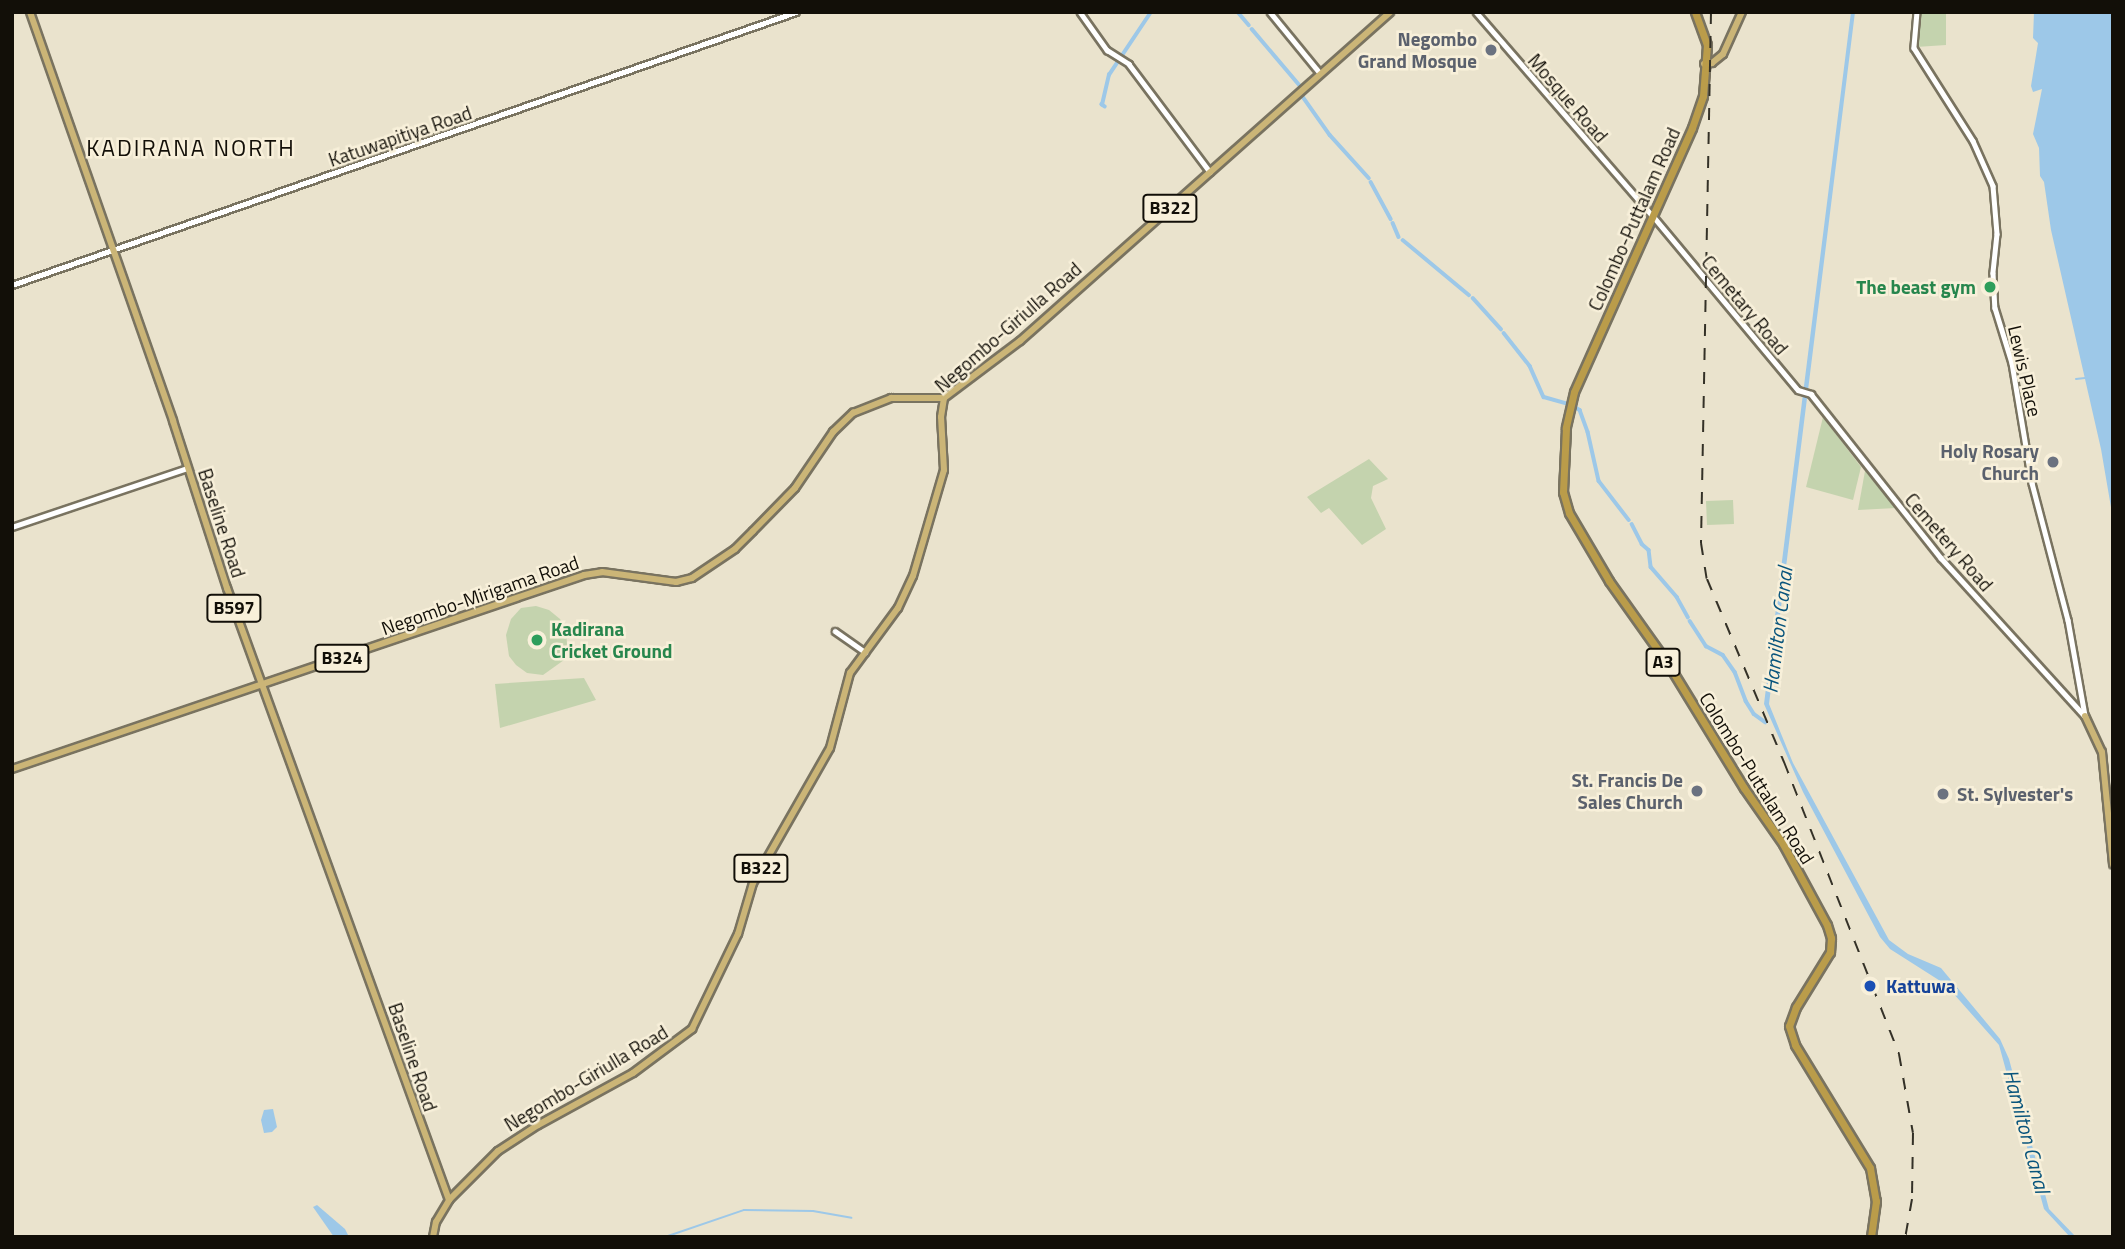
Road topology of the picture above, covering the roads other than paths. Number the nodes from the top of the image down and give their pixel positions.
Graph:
1 (30, 12) edge
2 (796, 12) edge
3 (1080, 12) edge
4 (1270, 12) edge
5 (1390, 12) edge
6 (1476, 12) edge
7 (1694, 12) edge
8 (1742, 12) edge
9 (1917, 12) edge
10 (1706, 61) junction
11 (1320, 74) junction
12 (1210, 172) junction
13 (1651, 217) junction
14 (113, 250) junction
15 (12, 285) edge
16 (1806, 393) joint
17 (944, 398) junction
18 (187, 468) junction
19 (12, 527) edge
20 (835, 631) dead end
21 (864, 652) junction
22 (263, 685) junction
23 (2084, 712) junction
24 (12, 769) edge
25 (2113, 864) edge
26 (449, 1200) junction
27 (433, 1237) edge
28 (1869, 1237) edge

1 - 14 main road, Baseline Road / B597
2 - 14 street, Katuwapitiya Road
3 - 12 street
4 - 11 street
5 - 11 main road, Negombo-Giriulla Road / B322
6 - 13 street, Mosque Road
7 - 10 highway, A3
8 - 10 main road
9 - 23 street, Lewis Place
10 - 13 highway, Colombo-Puttalam Road / A3
11 - 12 main road, Negombo-Giriulla Road / B322
12 - 17 main road, Negombo-Giriulla Road / B322
13 - 16 street, Cemetary Road
13 - 28 highway, Colombo-Puttalam Road / A3
14 - 15 street, Katuwapitiya Road
14 - 18 main road, Baseline Road / B597
16 - 23 street, Cemetery Road
17 - 21 main road, Negombo-Giriulla Road / B322
17 - 22 main road, Negombo-Mirigama Road / B324
18 - 19 street
18 - 22 main road, Baseline Road / B597
20 - 21 street
21 - 26 main road, Negombo-Giriulla Road / B322
22 - 24 main road, Negombo-Mirigama Road / B324
22 - 26 main road, Baseline Road / B597
23 - 25 main road
26 - 27 main road, Negombo-Giriulla Road / B322

